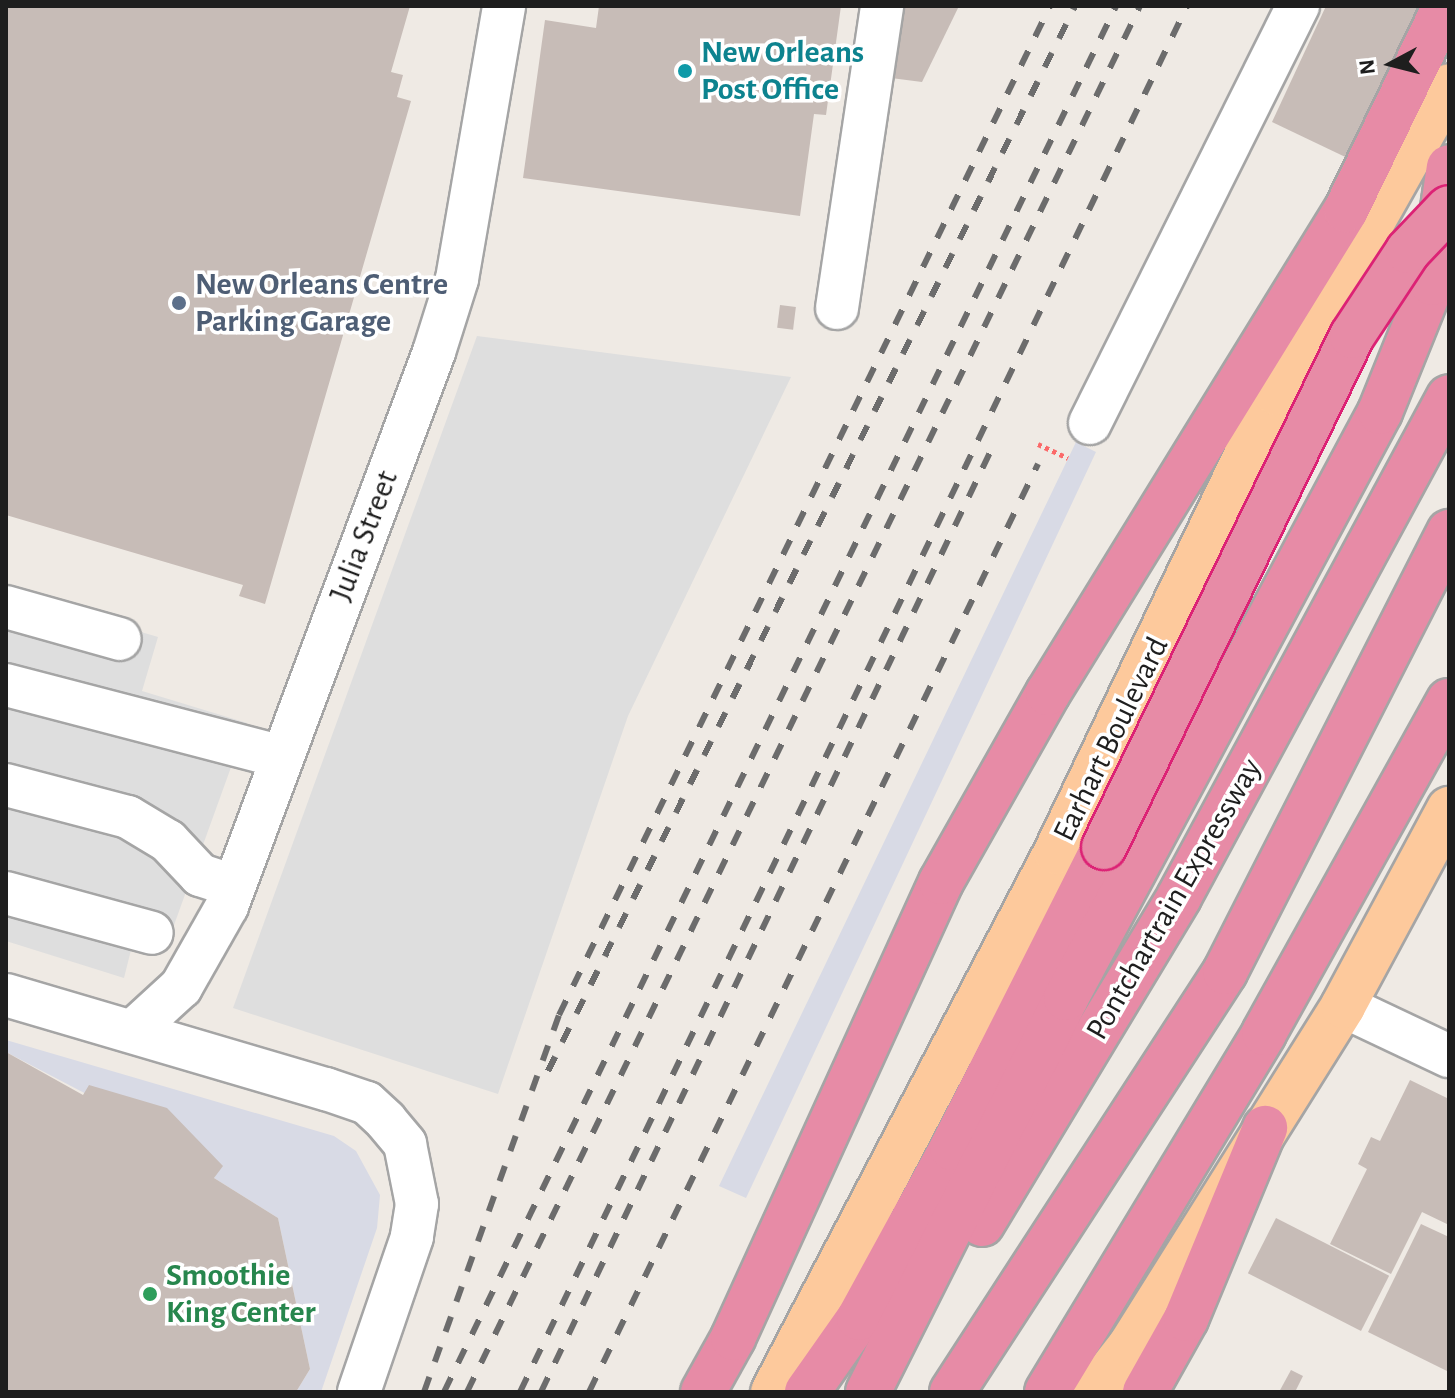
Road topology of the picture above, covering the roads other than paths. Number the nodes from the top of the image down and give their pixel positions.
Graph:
1 (504, 6) edge
2 (882, 6) edge
3 (1298, 6) edge
4 (1445, 6) edge
5 (1449, 86) edge
6 (1449, 167) edge
7 (1449, 208) edge
8 (837, 308) dead end
9 (1449, 397) edge
10 (1090, 423) dead end
11 (1449, 532) edge
12 (6, 607) edge
13 (120, 639) dead end
14 (6, 685) edge
15 (1449, 701) edge
16 (282, 757) junction
17 (6, 785) edge
18 (1447, 818) edge
19 (234, 886) junction
20 (6, 893) edge
21 (152, 933) dead end
22 (6, 995) edge
23 (1343, 1006) junction
24 (134, 1030) junction
25 (1448, 1054) edge
26 (1265, 1128) junction
27 (359, 1392) edge
28 (703, 1392) edge
29 (773, 1392) edge
30 (807, 1392) edge
31 (868, 1392) edge
32 (883, 1392) edge
33 (952, 1392) edge
34 (1047, 1392) edge
35 (1094, 1392) edge
36 (1145, 1392) edge

1 - 16 street, Julia Street
2 - 8 street
3 - 10 street
4 - 28 highway
5 - 29 main road, Earhart Boulevard
6 - 31 highway
7 - 30 highway, bridge
9 - 32 highway, Pontchartrain Expressway
11 - 33 highway
12 - 13 street
14 - 16 street
15 - 34 highway
16 - 19 street, Julia Street
17 - 19 street
18 - 23 main road
19 - 24 street, Julia Street
20 - 21 street
22 - 24 street
23 - 25 street
23 - 26 main road
24 - 27 street
26 - 35 main road
26 - 36 highway

